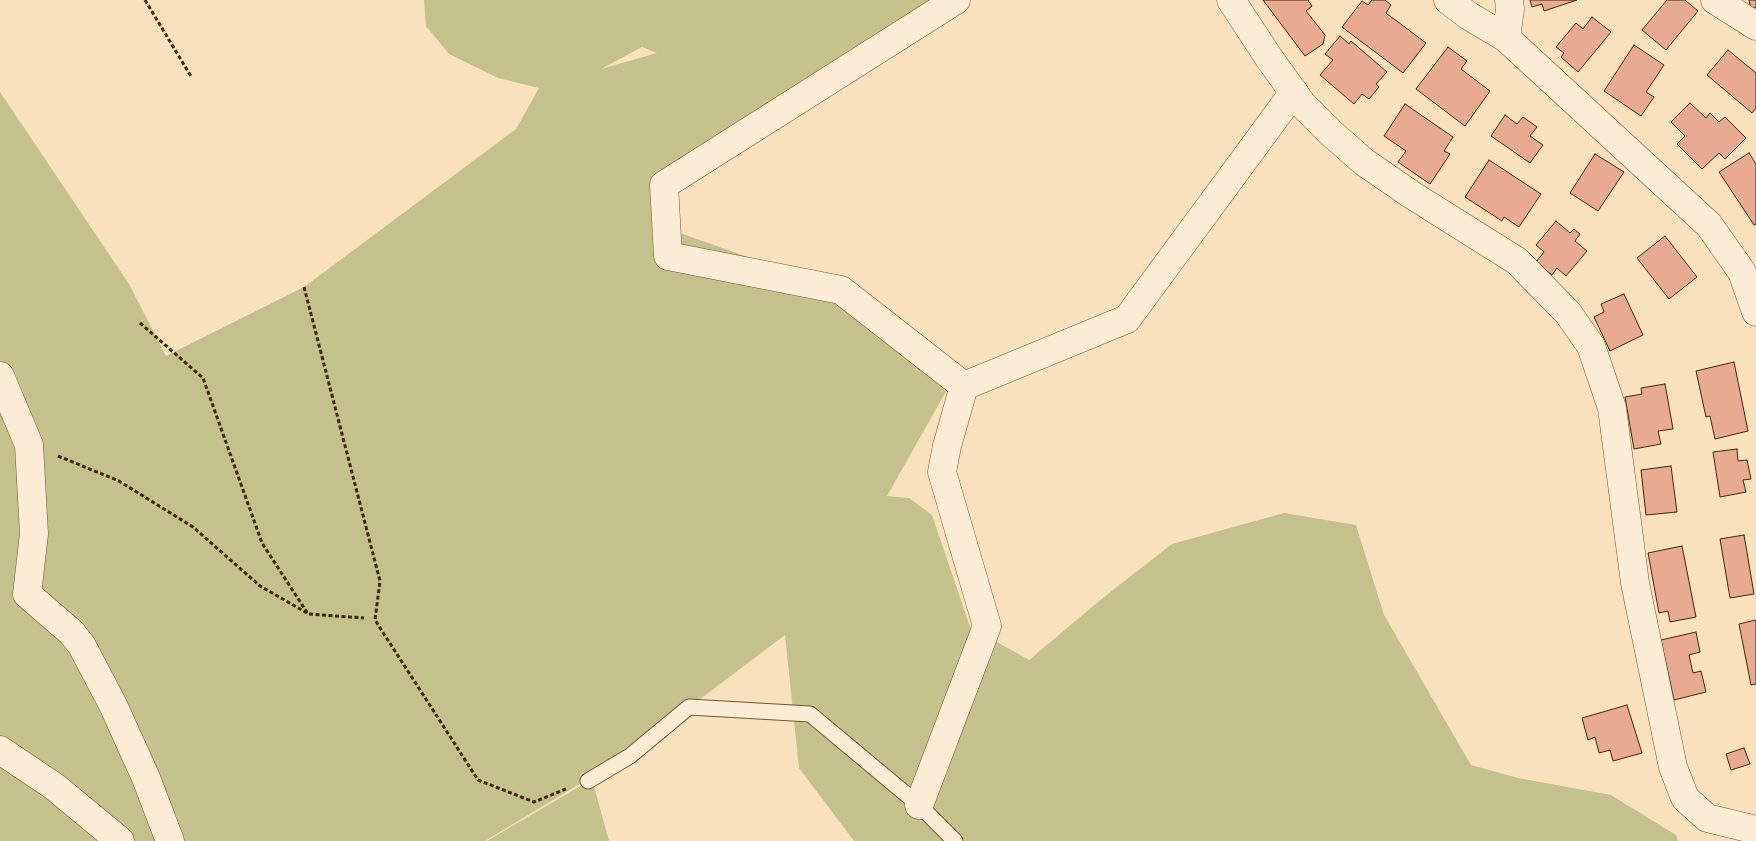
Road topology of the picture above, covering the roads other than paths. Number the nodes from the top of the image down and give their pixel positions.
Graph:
1 (956, 0) edge
2 (1231, 0) edge
3 (1448, 0) edge
4 (1509, 0) edge
5 (1715, 0) edge
6 (1756, 26) edge
7 (1506, 38) junction
8 (1294, 92) junction
9 (1756, 312) edge
10 (0, 376) edge
11 (964, 386) junction
12 (0, 750) edge
13 (590, 780) road end
14 (919, 805) junction
15 (1756, 830) edge
16 (120, 841) edge
17 (170, 841) edge
18 (955, 841) edge

1 - 11 street
2 - 8 street
3 - 7 street
4 - 7 street
5 - 6 street
7 - 9 street
8 - 11 street
8 - 15 street
10 - 17 street
11 - 14 street
12 - 16 street
13 - 14 lane
14 - 18 lane

